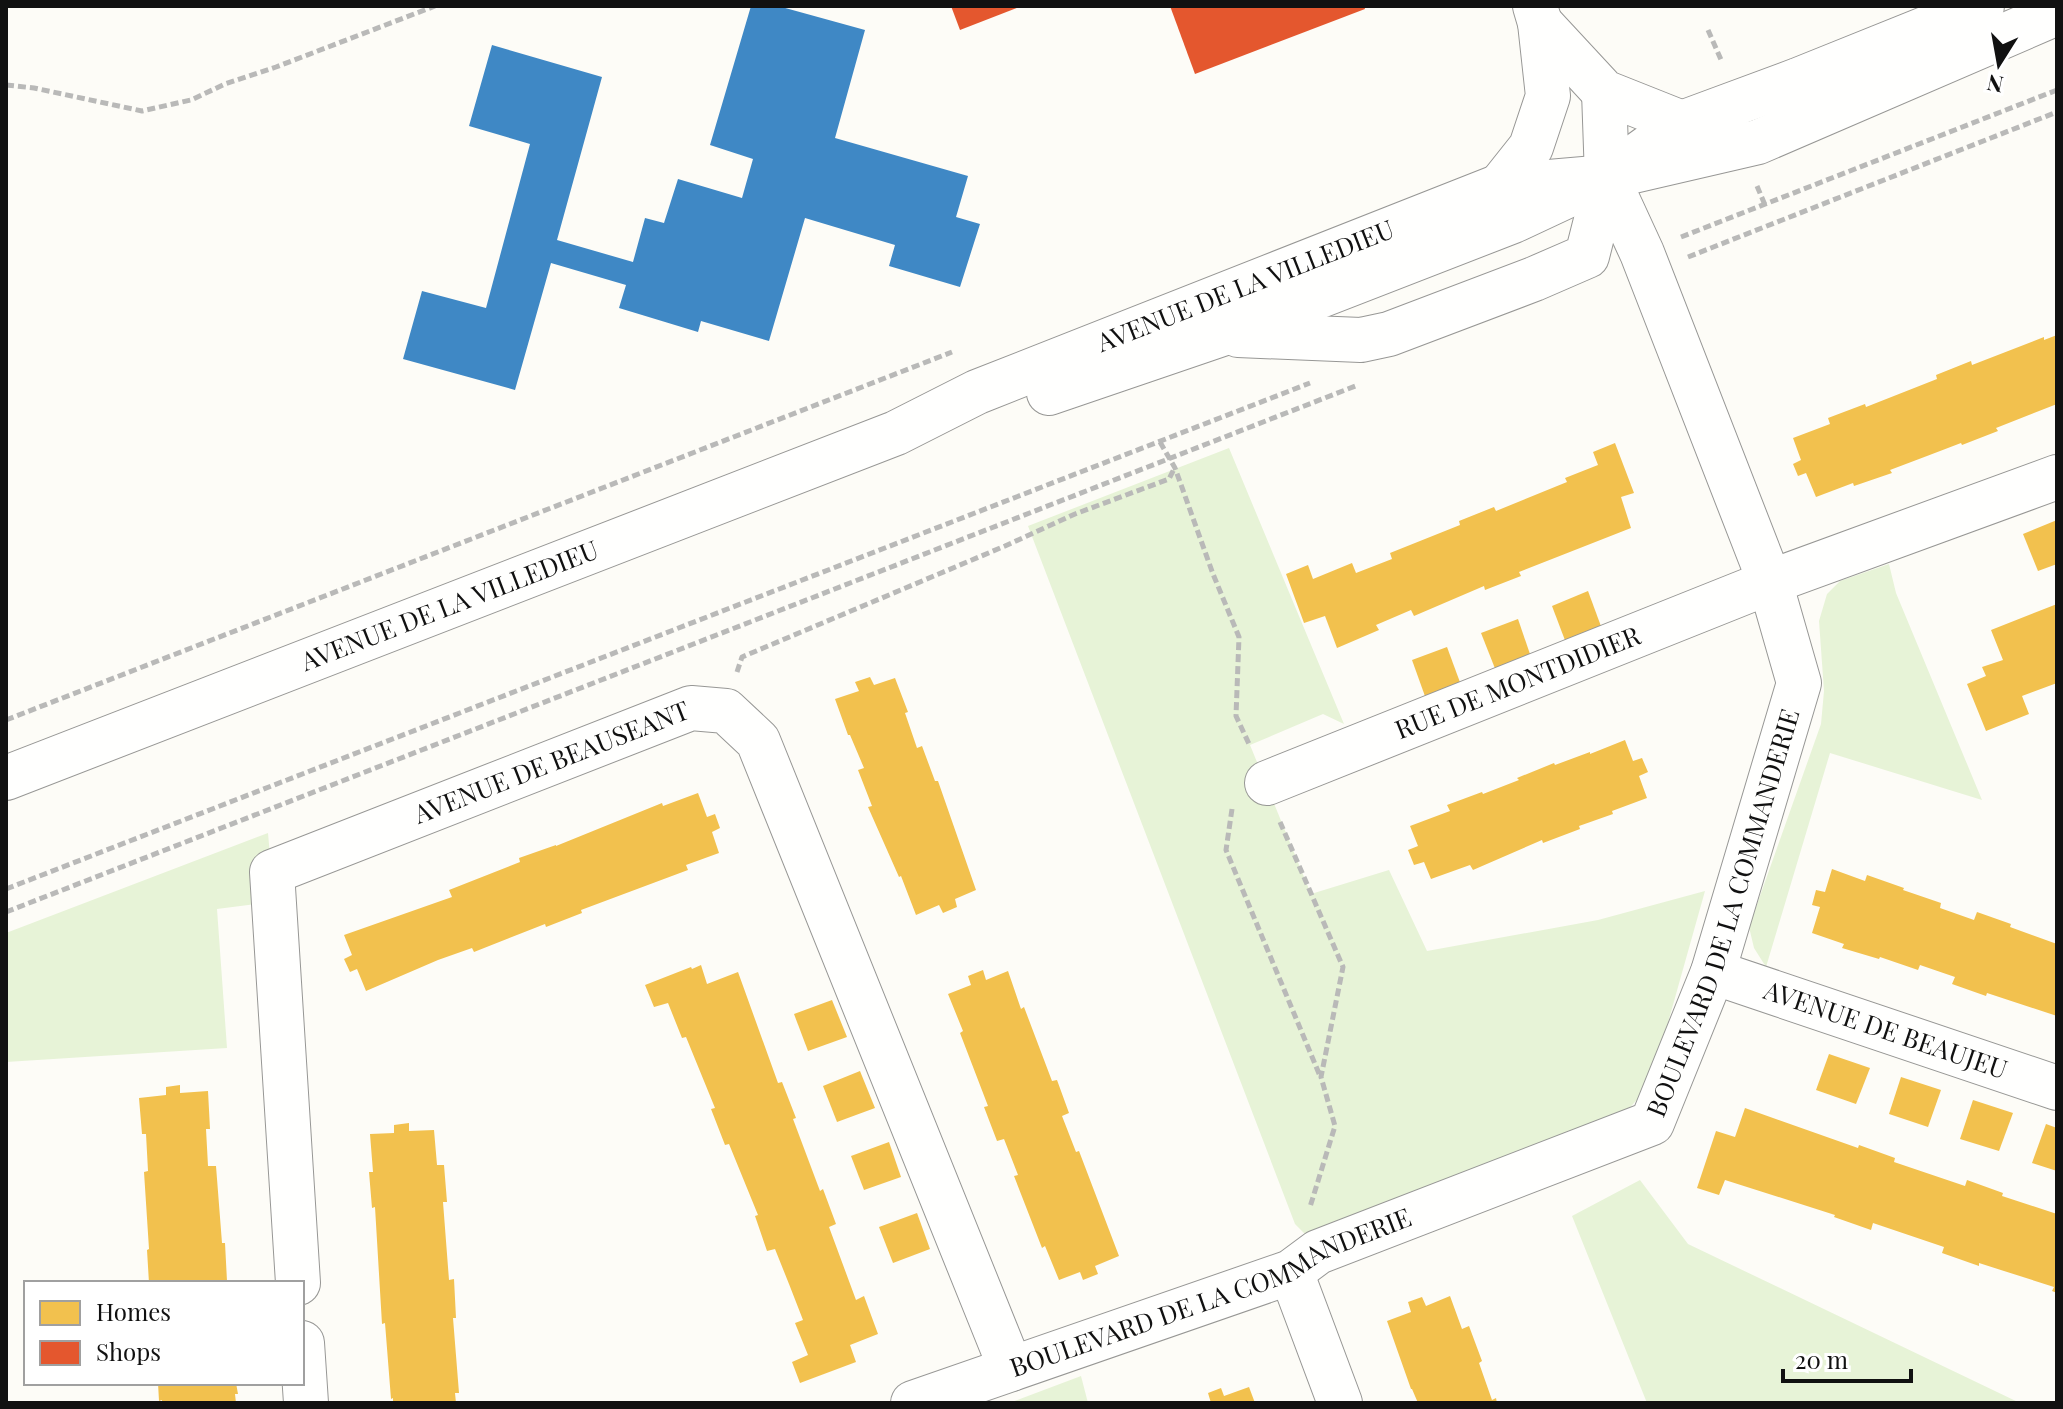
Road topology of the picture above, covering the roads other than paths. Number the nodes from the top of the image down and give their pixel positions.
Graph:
1 (1982, 6) edge
2 (2057, 13) edge
3 (1538, 14) edge
4 (1604, 92) junction
5 (1548, 96) junction
6 (1682, 123) junction
7 (1607, 177) junction
8 (1500, 186) junction
9 (1222, 334) junction
10 (896, 433) junction
11 (2057, 477) edge
12 (1770, 582) junction
13 (1248, 777) road end
14 (6, 778) edge
15 (1713, 972) junction
16 (2057, 1088) edge
17 (1304, 1262) junction
18 (298, 1281) edge
19 (1011, 1369) junction
20 (304, 1373) edge
21 (306, 1403) edge
22 (913, 1403) edge
23 (1340, 1403) edge

1 - 6 street, AVENUE DE LA VILLEDIEU
2 - 7 street, AVENUE DE LA VILLEDIEU
3 - 4 street
3 - 5 street
4 - 6 street
4 - 7 street, BOULEVARD DE LA COMMANDERIE
5 - 7 street
5 - 8 street
6 - 7 street, AVENUE DE LA VILLEDIEU
7 - 8 street, AVENUE DE LA VILLEDIEU
7 - 9 street, AVENUE DE LA VILLEDIEU
7 - 9 street
7 - 12 street, BOULEVARD DE LA COMMANDERIE
8 - 10 street, AVENUE DE LA VILLEDIEU
9 - 10 street, AVENUE DE LA VILLEDIEU
10 - 14 street, AVENUE DE LA VILLEDIEU
11 - 12 street
12 - 13 street, RUE DE MONTDIDIER
12 - 15 street, BOULEVARD DE LA COMMANDERIE
15 - 16 street, AVENUE DE BEAUJEU
15 - 17 street, BOULEVARD DE LA COMMANDERIE
17 - 19 street, BOULEVARD DE LA COMMANDERIE
17 - 23 street
18 - 19 street, AVENUE DE BEAUSEANT
19 - 22 street, BOULEVARD DE LA COMMANDERIE
20 - 21 street

